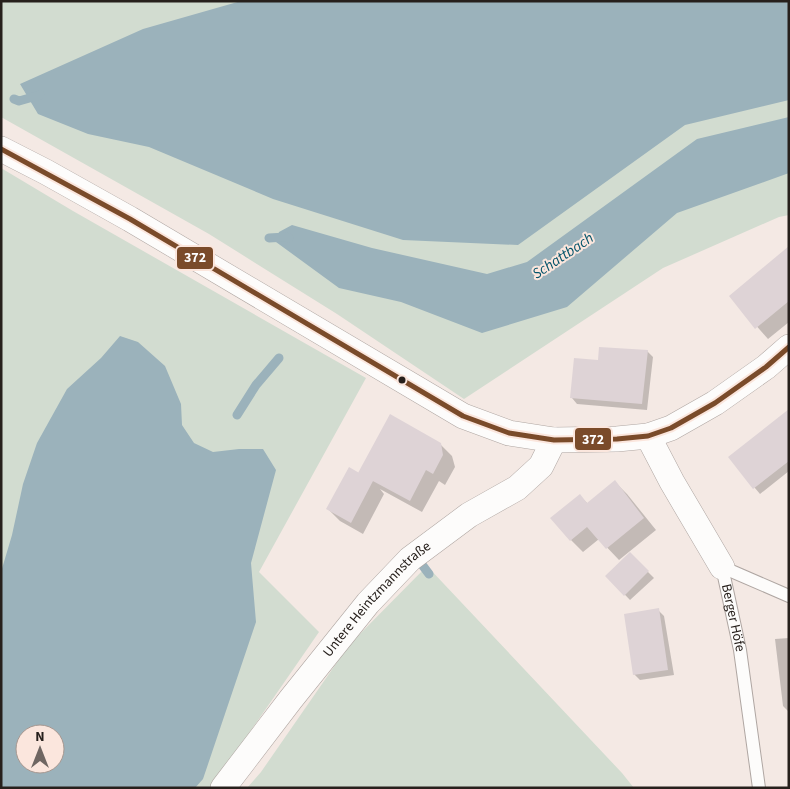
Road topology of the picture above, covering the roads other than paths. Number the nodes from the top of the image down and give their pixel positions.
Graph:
1 (1, 149) edge
2 (789, 347) edge
3 (648, 436) junction
4 (554, 440) junction
5 (722, 567) junction
6 (789, 596) edge
7 (223, 788) edge
8 (759, 788) edge

1 - 4 street
2 - 3 street
3 - 4 street
3 - 5 street, Berger Höfe
4 - 7 street, Untere Heintzmannstraße
5 - 6 lane
5 - 8 lane, Berger Höfe

